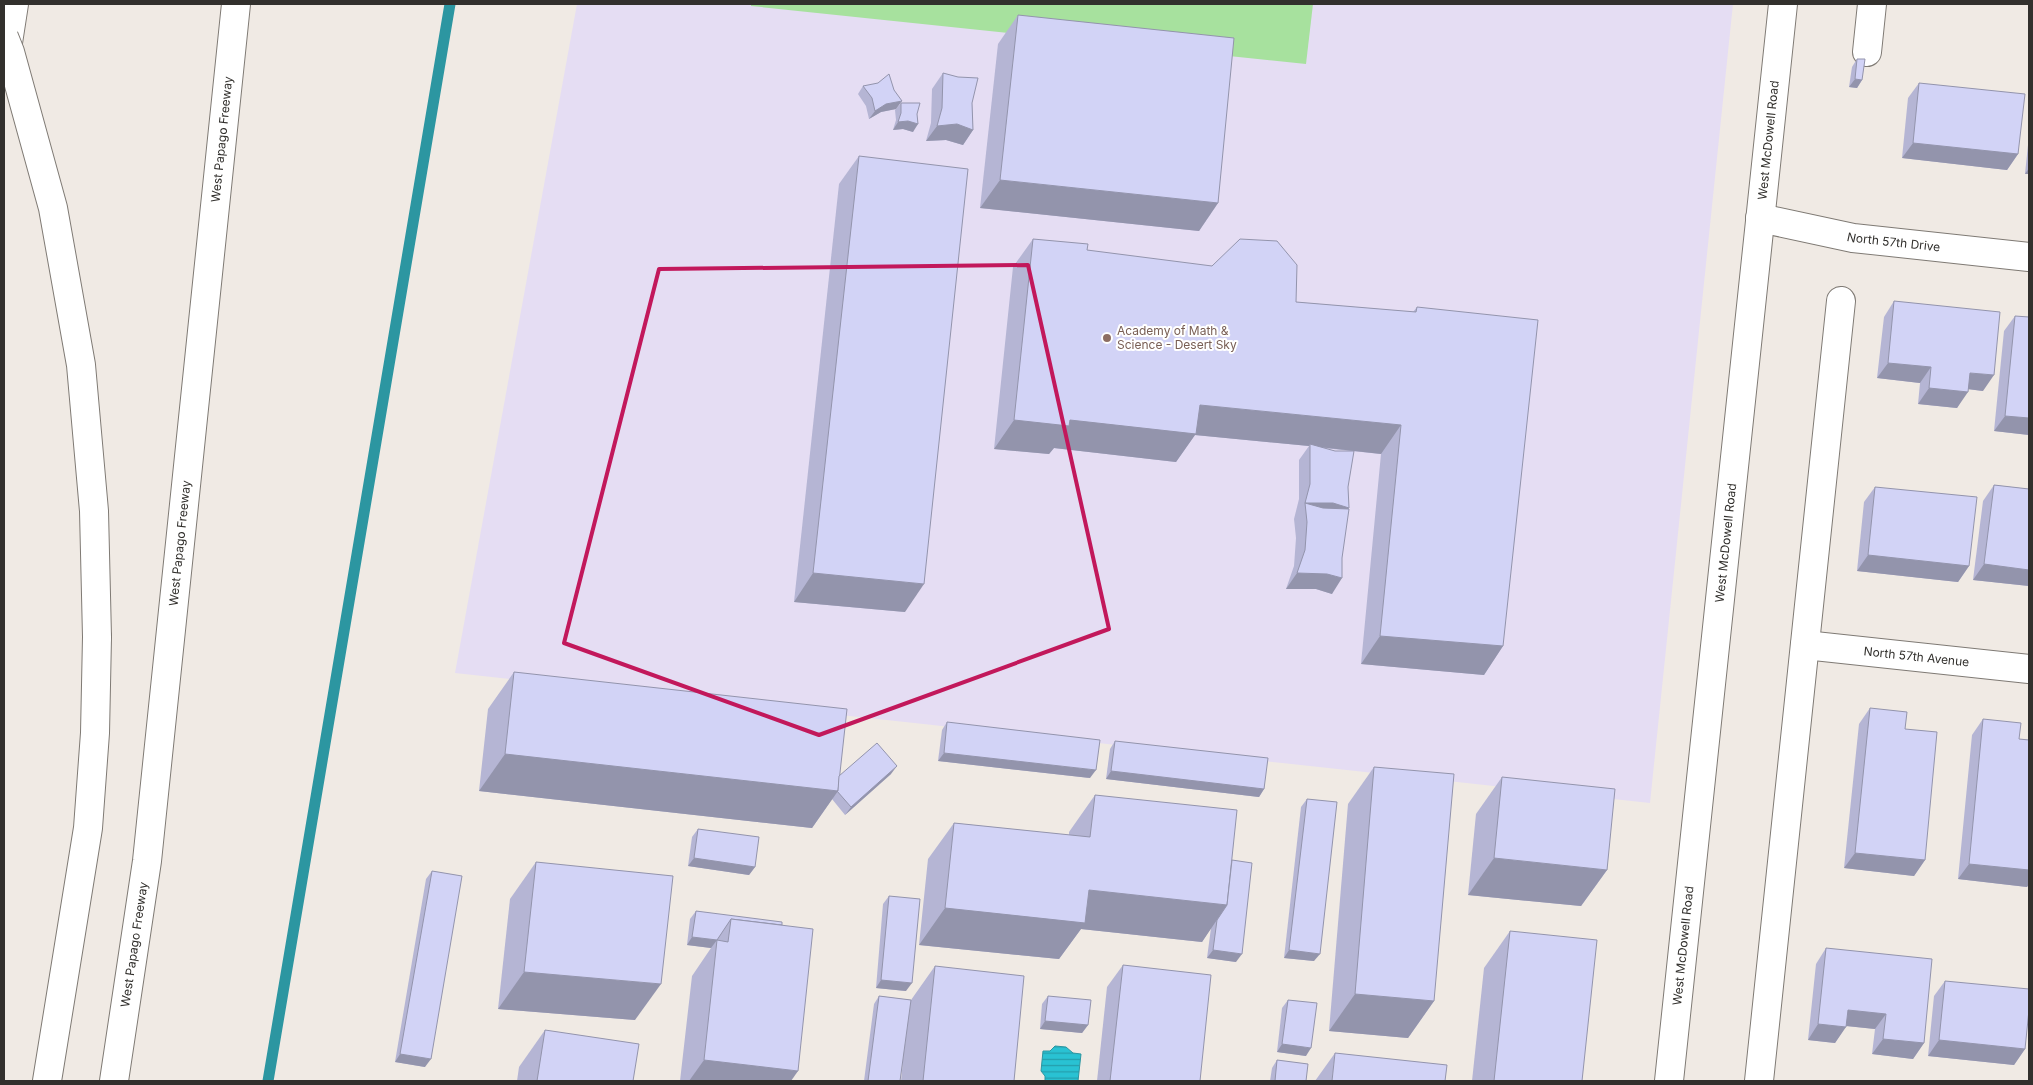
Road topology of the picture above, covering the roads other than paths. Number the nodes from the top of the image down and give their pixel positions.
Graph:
1 (14, 4) edge
2 (236, 4) edge
3 (1783, 4) edge
4 (1872, 4) edge
5 (4, 37) edge
6 (1867, 52) dead end
7 (4, 74) edge
8 (1760, 218) junction
9 (2029, 257) edge
10 (1841, 301) dead end
11 (1804, 645) junction
12 (2029, 669) edge
13 (47, 1081) edge
14 (114, 1081) edge
15 (1669, 1081) edge
16 (1759, 1081) edge

1 - 7 main road
2 - 14 main road, West Papago Freeway
3 - 8 main road, West McDowell Road
4 - 6 main road
5 - 13 main road, bridge
8 - 9 main road, North 57th Drive
8 - 15 main road, West McDowell Road
10 - 11 main road
11 - 12 main road, North 57th Avenue
11 - 16 main road

